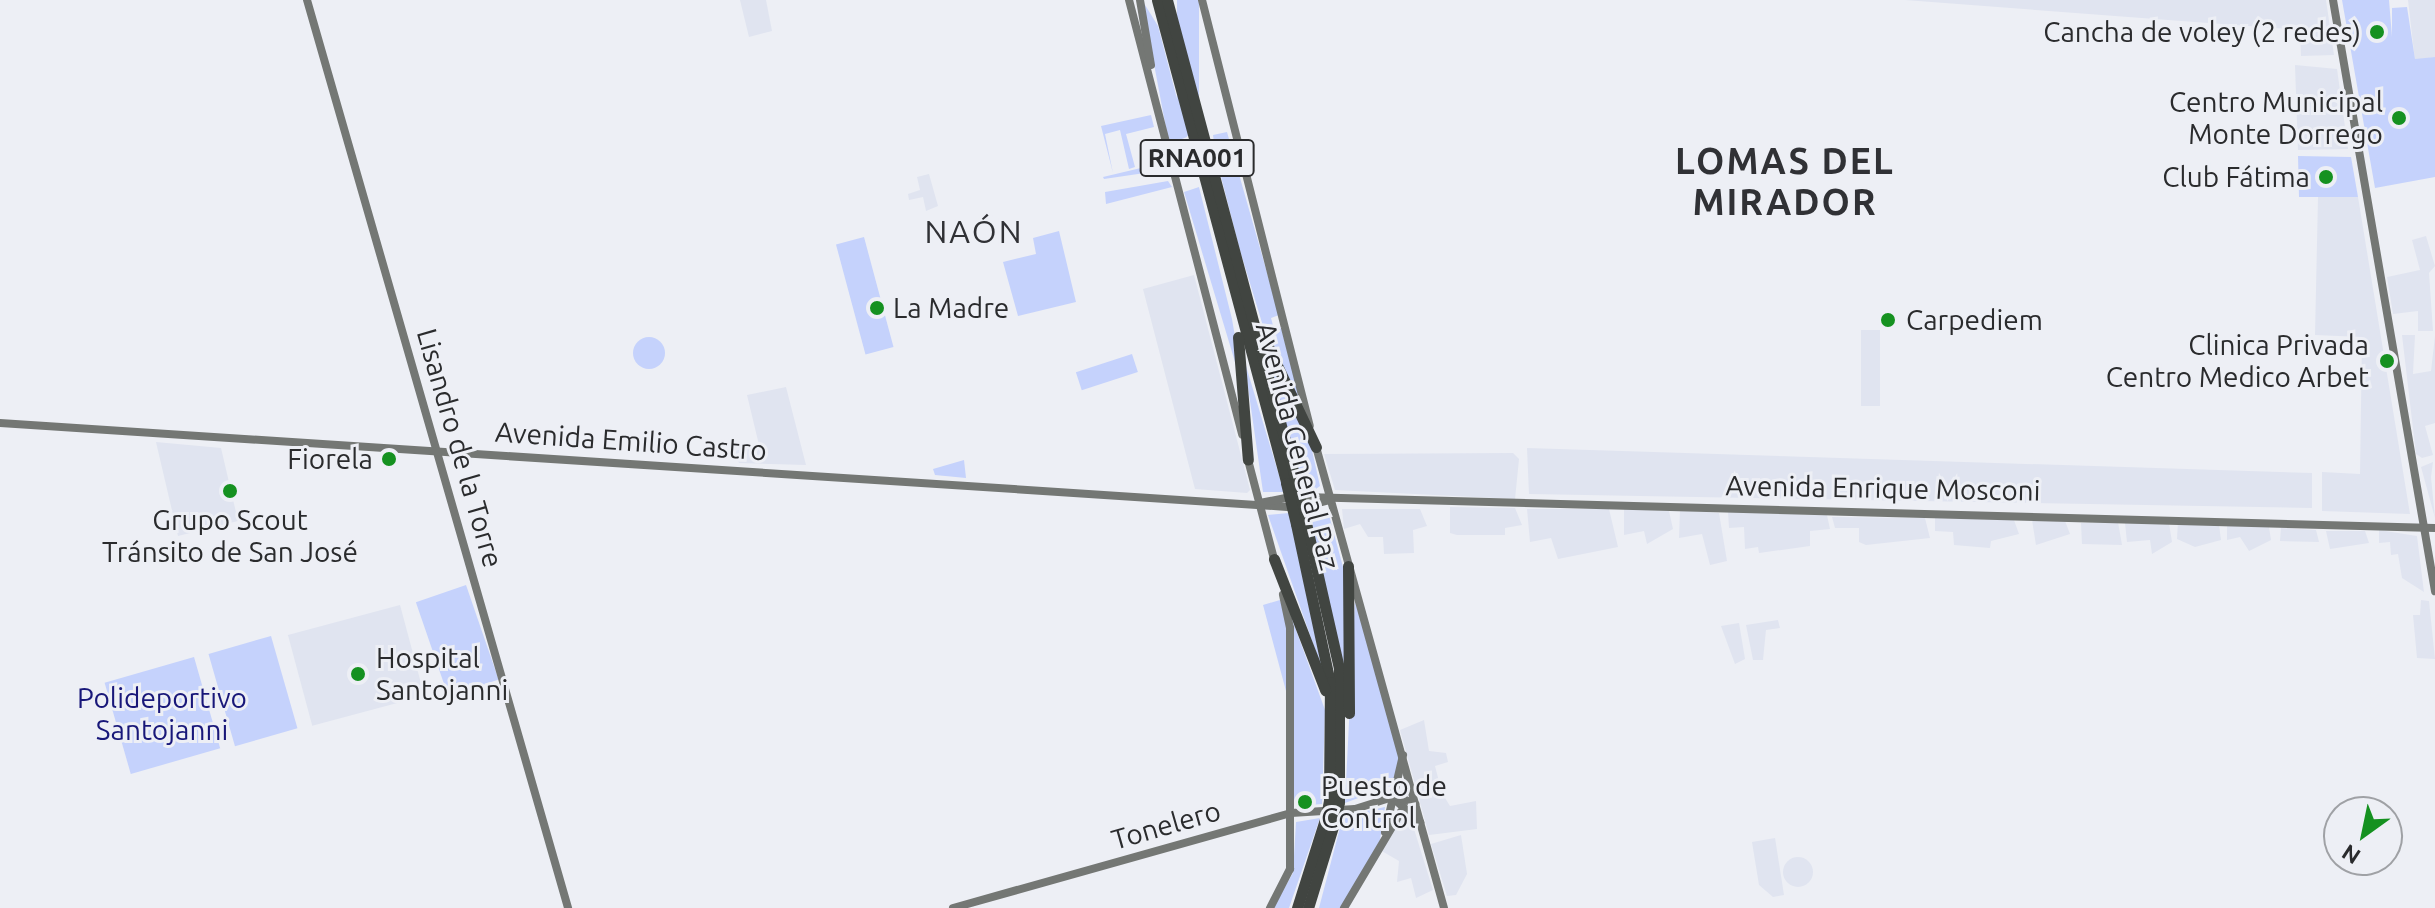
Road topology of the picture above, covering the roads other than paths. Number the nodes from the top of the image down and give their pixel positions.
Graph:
1 (307, 0) edge
2 (1129, 0) edge
3 (1140, 0) edge
4 (1150, 0) edge
5 (1157, 0) edge
6 (1167, 0) edge
7 (1174, 0) edge
8 (1202, 0) edge
9 (2333, 0) edge
10 (1171, 36) junction
11 (1156, 101) junction
12 (1237, 265) junction
13 (1229, 282) junction
14 (164, 421) dead end
15 (0, 423) edge
16 (166, 432) junction
17 (1316, 447) junction
18 (438, 450) junction
19 (1248, 460) junction
20 (1291, 483) junction
21 (1330, 500) junction
22 (1305, 501) dead end
23 (1286, 502) dead end
24 (1260, 503) junction
25 (1301, 524) junction
26 (2424, 525) junction
27 (2435, 528) edge
28 (1274, 559) junction
29 (1348, 566) junction
30 (2435, 591) edge
31 (1334, 738) junction
32 (1344, 753) junction
33 (1403, 755) junction
34 (1392, 797) junction
35 (1334, 802) junction
36 (1414, 809) junction
37 (1291, 813) junction
38 (1384, 839) junction
39 (1318, 868) junction
40 (568, 908) edge
41 (953, 908) edge
42 (1270, 908) edge
43 (1295, 908) edge
44 (1311, 908) edge
45 (1344, 908) edge
46 (1444, 908) edge

1 - 18 main road, Lisandro de la Torre
2 - 11 main road, Avenida General Paz
3 - 11 main road
4 - 10 highway
5 - 10 highway, Avenida General Paz / RNA001
6 - 10 highway, Avenida General Paz / RNA001
7 - 10 highway
8 - 17 main road, Avenida General Paz
9 - 26 main road
10 - 12 highway, Avenida General Paz / RNA001
10 - 13 highway, Avenida General Paz / RNA001
11 - 19 main road, Avenida General Paz
12 - 17 highway
12 - 20 highway, Avenida General Paz / RNA001
13 - 19 highway
13 - 20 highway, Avenida General Paz / RNA001
14 - 16 main road
15 - 16 main road, Avenida Emilio Castro
16 - 18 main road, Avenida Emilio Castro
17 - 21 main road, Avenida General Paz
18 - 24 main road, Avenida Emilio Castro
18 - 40 main road, Lisandro de la Torre
19 - 24 main road, Avenida General Paz
20 - 25 highway, Avenida General Paz / RNA001, bridge
21 - 22 main road
21 - 26 main road, Avenida Enrique Mosconi
21 - 29 main road, Avenida General Paz
23 - 24 main road, Avenida Emilio Castro
24 - 28 main road, Avenida General Paz
25 - 31 highway, Avenida General Paz / RNA001
25 - 32 highway, Avenida General Paz / RNA001
26 - 27 main road, Avenida Enrique Mosconi
26 - 30 main road
28 - 31 highway
28 - 37 main road, Avenida General Paz
29 - 32 highway
29 - 33 main road, Avenida General Paz
31 - 35 highway, Avenida General Paz / RNA001
32 - 35 highway, Avenida General Paz / RNA001
33 - 34 main road
33 - 36 main road, Avenida General Paz
34 - 36 main road
34 - 37 main road, Tonelero
34 - 38 main road
35 - 39 highway, Avenida General Paz / RNA001, bridge
36 - 38 main road
36 - 46 main road
37 - 41 main road, Tonelero
37 - 42 main road, Avenida General Paz
38 - 45 main road
39 - 43 highway
39 - 44 highway

